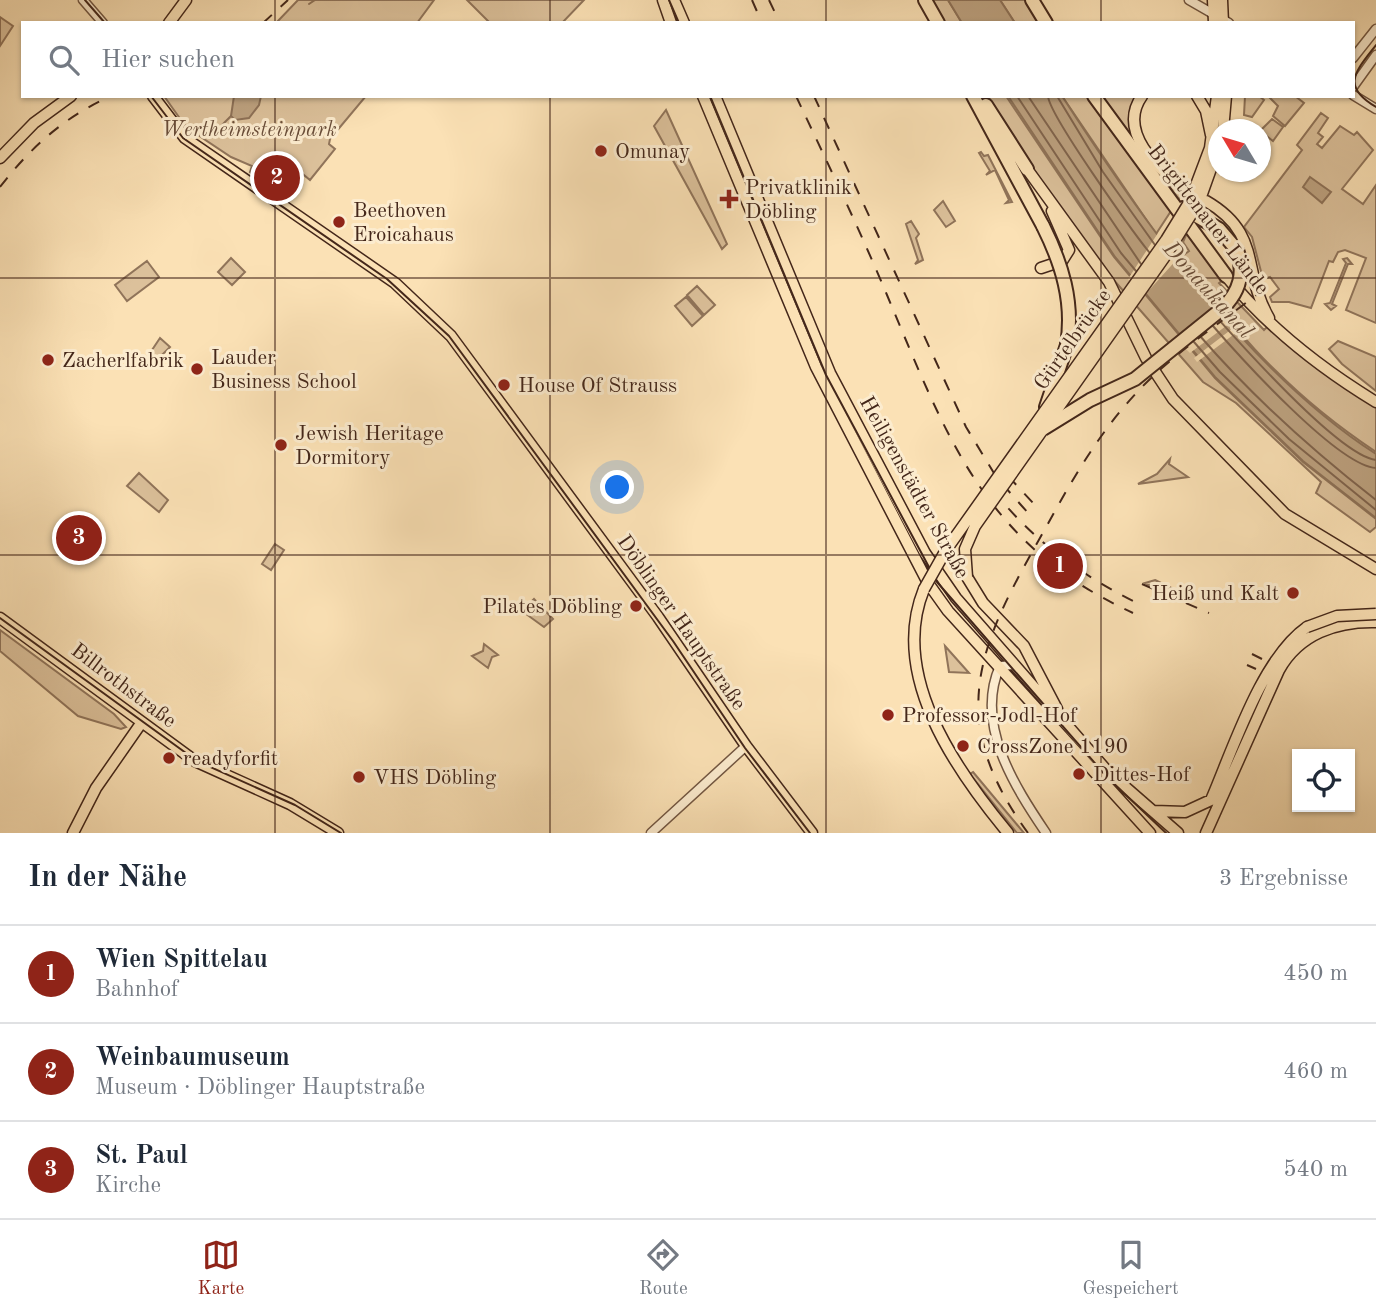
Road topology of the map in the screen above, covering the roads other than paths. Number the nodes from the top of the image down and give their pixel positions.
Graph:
1 (83, 0) edge
2 (186, 0) edge
3 (663, 0) edge
4 (674, 0) edge
5 (924, 0) edge
6 (1032, 0) edge
7 (1189, 0) edge
8 (1213, 0) edge
9 (1222, 0) edge
10 (1221, 20) edge
11 (101, 21) edge
12 (170, 21) edge
13 (670, 21) edge
14 (683, 21) edge
15 (936, 21) edge
16 (1045, 21) edge
17 (1376, 29) edge
18 (1355, 55) edge
19 (1376, 55) edge
20 (1355, 84) edge
21 (1355, 96) edge
22 (68, 98) edge
23 (154, 98) edge
24 (704, 98) edge
25 (716, 98) edge
26 (974, 98) edge
27 (982, 98) edge
28 (1095, 98) edge
29 (1141, 98) edge
30 (1198, 98) edge
31 (1217, 98) edge
32 (1226, 98) edge
33 (1376, 108) edge
34 (1214, 119) edge
35 (1224, 119) edge
36 (1208, 120) edge
37 (1208, 157) edge
38 (0, 158) edge
39 (1027, 169) joint
40 (1208, 177) edge
41 (1184, 188) dead end
42 (1166, 199) junction
43 (1049, 201) junction
44 (1198, 202) junction
45 (1041, 268) dead end
46 (1226, 276) joint
47 (1275, 328) junction
48 (1376, 402) edge
49 (1045, 411) junction
50 (1043, 429) junction
51 (1376, 569) edge
52 (1376, 614) edge
53 (1, 619) edge
54 (1376, 622) edge
55 (1014, 665) junction
56 (1000, 666) junction
57 (1270, 678) junction
58 (1263, 694) junction
59 (1064, 721) junction
60 (142, 722) junction
61 (746, 746) junction
62 (1153, 811) junction
63 (1207, 832) edge
64 (74, 833) edge
65 (338, 833) edge
66 (651, 833) edge
67 (812, 833) edge
68 (1008, 833) edge
69 (1046, 833) edge
70 (1150, 833) edge
71 (1178, 833) edge

1 - 11 street
2 - 12 main road
3 - 13 main road
4 - 14 main road
5 - 15 highway
6 - 16 highway
7 - 10 street
8 - 10 main road
9 - 10 main road
17 - 18 street
19 - 20 street
21 - 33 street
22 - 38 main road
23 - 61 main road, Döblinger Hauptstraße
24 - 56 main road, Heiligenstädter Straße
25 - 55 main road, Heiligenstädter Straße
26 - 49 highway, bridge
27 - 39 highway
28 - 42 highway, Brigittenauer Lände
29 - 41 main road
30 - 36 main road
31 - 34 main road, Gürtelbrücke
32 - 35 main road
37 - 44 main road, Gürtelbrücke
39 - 43 main road
40 - 44 main road, Gürtelbrücke
42 - 46 highway, Brigittenauer Lände
42 - 50 highway, bridge
43 - 45 main road
43 - 51 main road
44 - 47 main road
44 - 49 main road, Gürtelbrücke, bridge
44 - 50 main road, Gürtelbrücke, bridge
46 - 47 main road, Brigittenauer Lände
47 - 48 main road, Brigittenauer Lände
49 - 68 main road, Gürtelbrücke, bridge
50 - 59 main road, Gürtelbrücke, bridge
52 - 57 main road, bridge
53 - 60 main road, Billrothstraße
54 - 57 main road
55 - 56 street
55 - 59 main road, Heiligenstädter Straße
56 - 69 street
56 - 70 main road, Heiligenstädter Straße
57 - 58 main road
58 - 62 main road
58 - 63 main road
59 - 62 main road, Heiligenstädter Straße
60 - 64 main road
60 - 65 main road, Billrothstraße
61 - 66 street
61 - 67 main road, Döblinger Hauptstraße
62 - 71 main road, Heiligenstädter Straße

